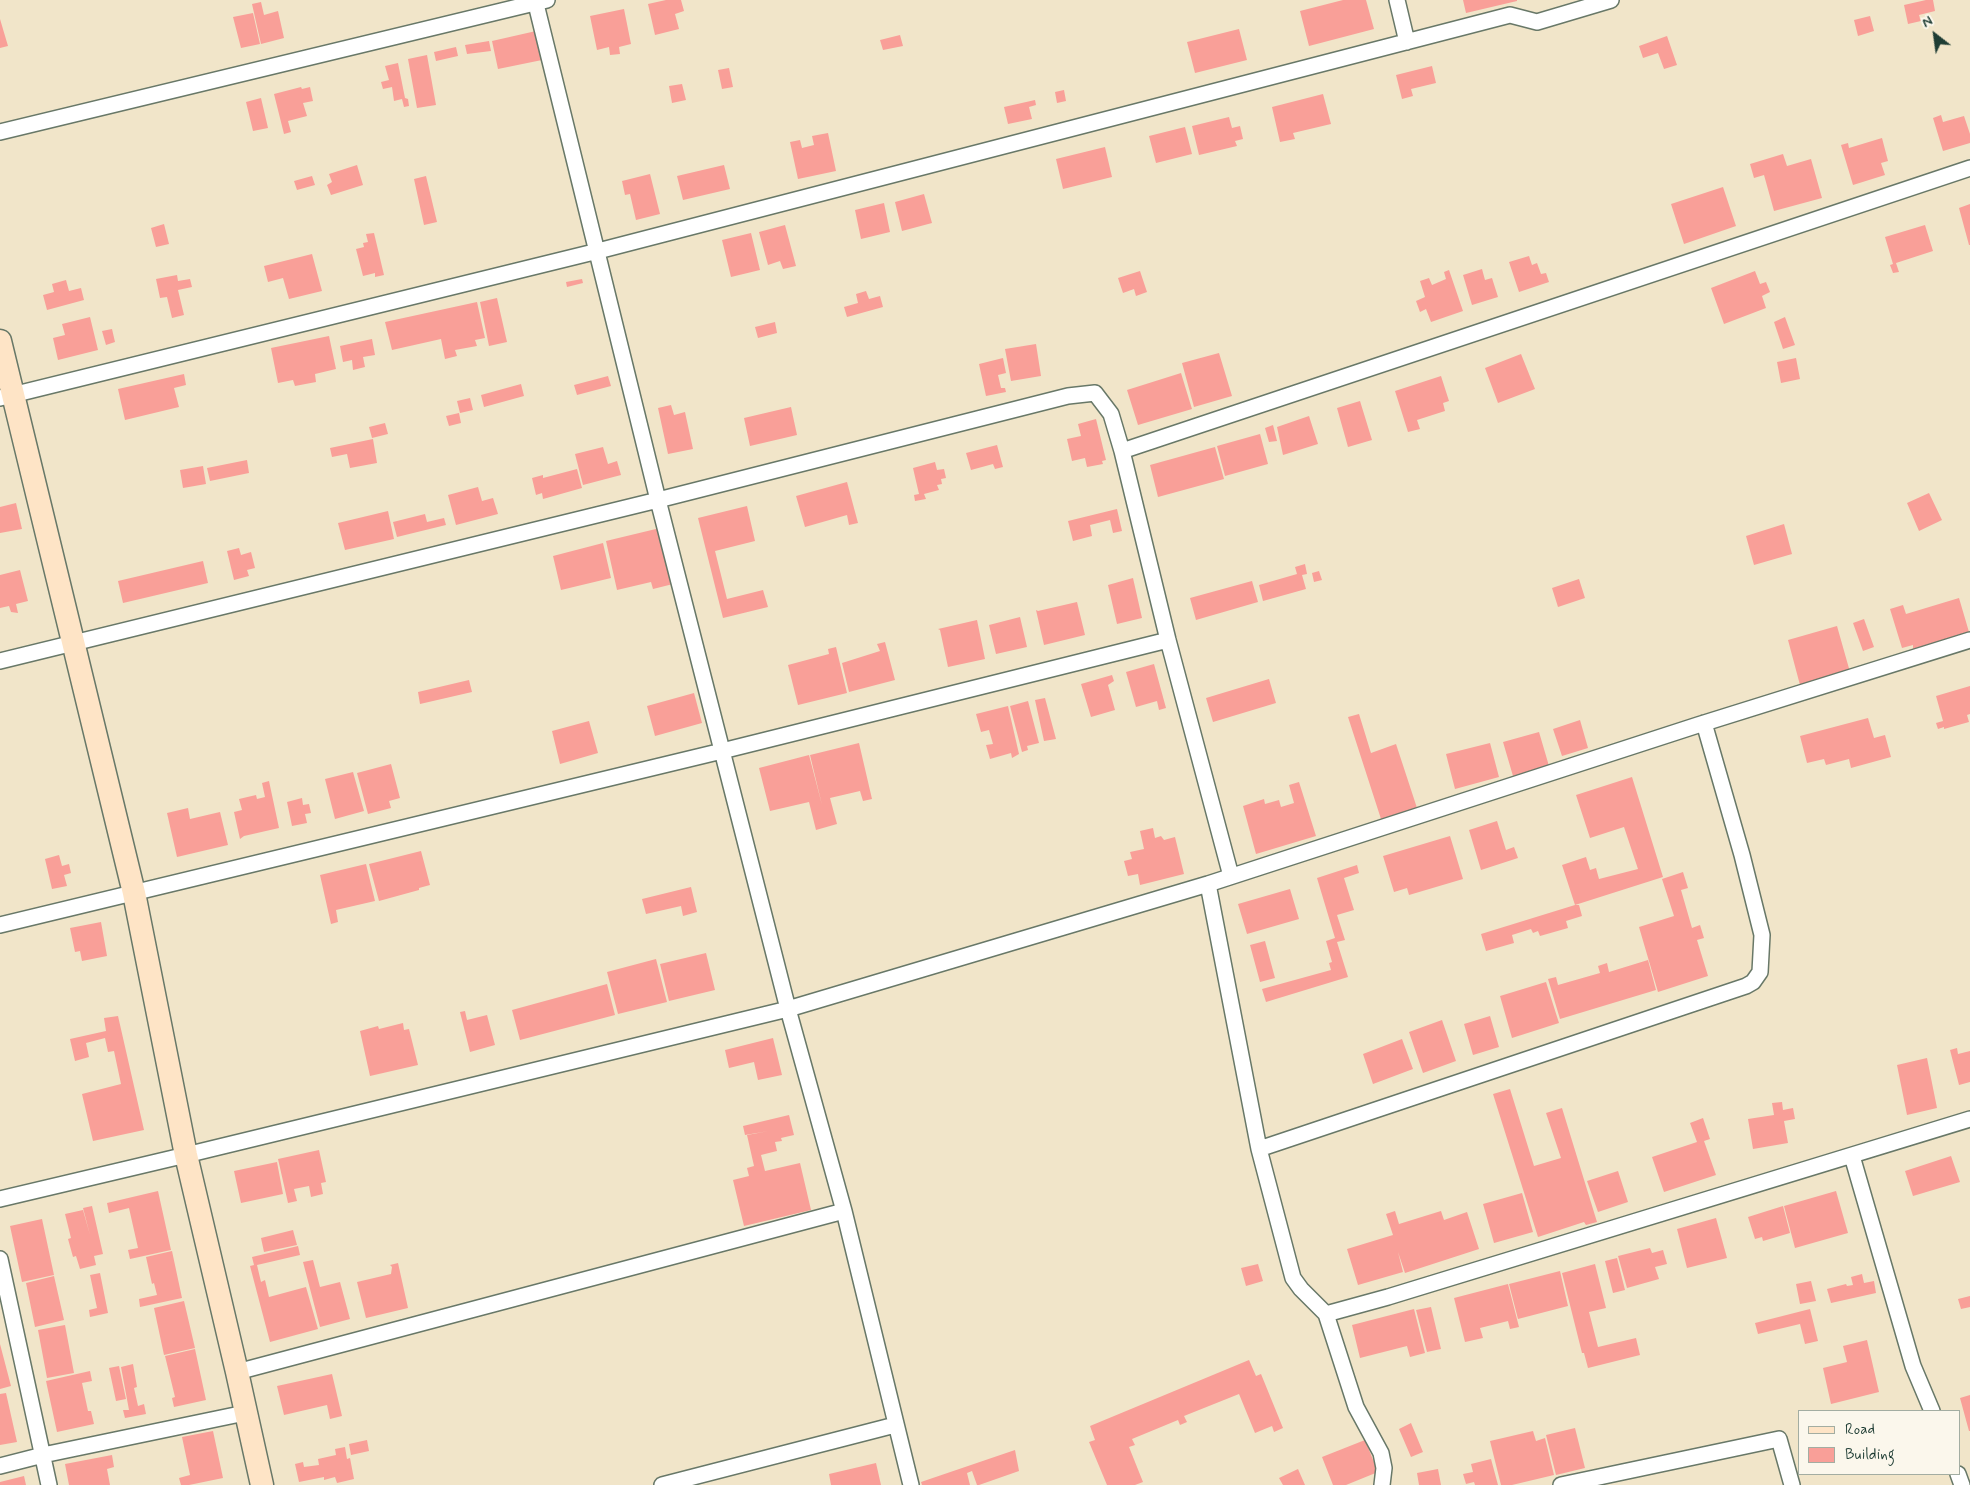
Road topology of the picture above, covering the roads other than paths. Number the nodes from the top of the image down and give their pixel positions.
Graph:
1 (1397, 0) edge
2 (1611, 0) edge
3 (539, 1) edge
4 (1407, 42) junction
5 (0, 132) edge
6 (1970, 168) edge
7 (598, 250) junction
8 (0, 341) edge
9 (7, 397) edge
10 (1122, 451) junction
11 (658, 500) junction
12 (1168, 640) junction
13 (1970, 640) edge
14 (74, 643) junction
15 (0, 661) edge
16 (1704, 723) junction
17 (722, 751) junction
18 (1231, 876) junction
19 (1208, 884) junction
20 (134, 893) junction
21 (0, 925) edge
22 (788, 1009) junction
23 (1970, 1119) edge
24 (1259, 1149) junction
25 (186, 1155) junction
26 (1852, 1156) junction
27 (0, 1199) edge
28 (844, 1211) junction
29 (0, 1259) edge
30 (1326, 1314) junction
31 (238, 1372) junction
32 (1932, 1410) edge
33 (245, 1413) junction
34 (895, 1425) junction
35 (43, 1455) junction
36 (0, 1466) edge
37 (49, 1485) edge
38 (262, 1485) edge
39 (662, 1485) edge
40 (911, 1485) edge
41 (1382, 1485) edge
42 (1561, 1485) edge
43 (1792, 1485) edge

1 - 4 street
2 - 4 street
3 - 5 street
3 - 7 street
4 - 7 street
6 - 10 street
7 - 9 street
7 - 11 street
8 - 9 street
9 - 14 street
10 - 11 street
10 - 12 street
11 - 14 street
11 - 17 street
12 - 17 street
12 - 18 street
13 - 16 street
14 - 15 street
14 - 20 street
16 - 18 street
16 - 24 street
17 - 20 street
17 - 22 street
18 - 19 street
19 - 22 street
19 - 24 street
20 - 21 street
20 - 25 street
22 - 25 street
22 - 28 street
23 - 26 street
24 - 30 street
25 - 27 street
25 - 31 street
26 - 30 street
26 - 32 street
28 - 31 street
28 - 34 street
29 - 35 street
30 - 41 street
31 - 33 street
33 - 35 street
33 - 38 street
34 - 39 street
34 - 40 street
35 - 36 street
35 - 37 street
42 - 43 street

